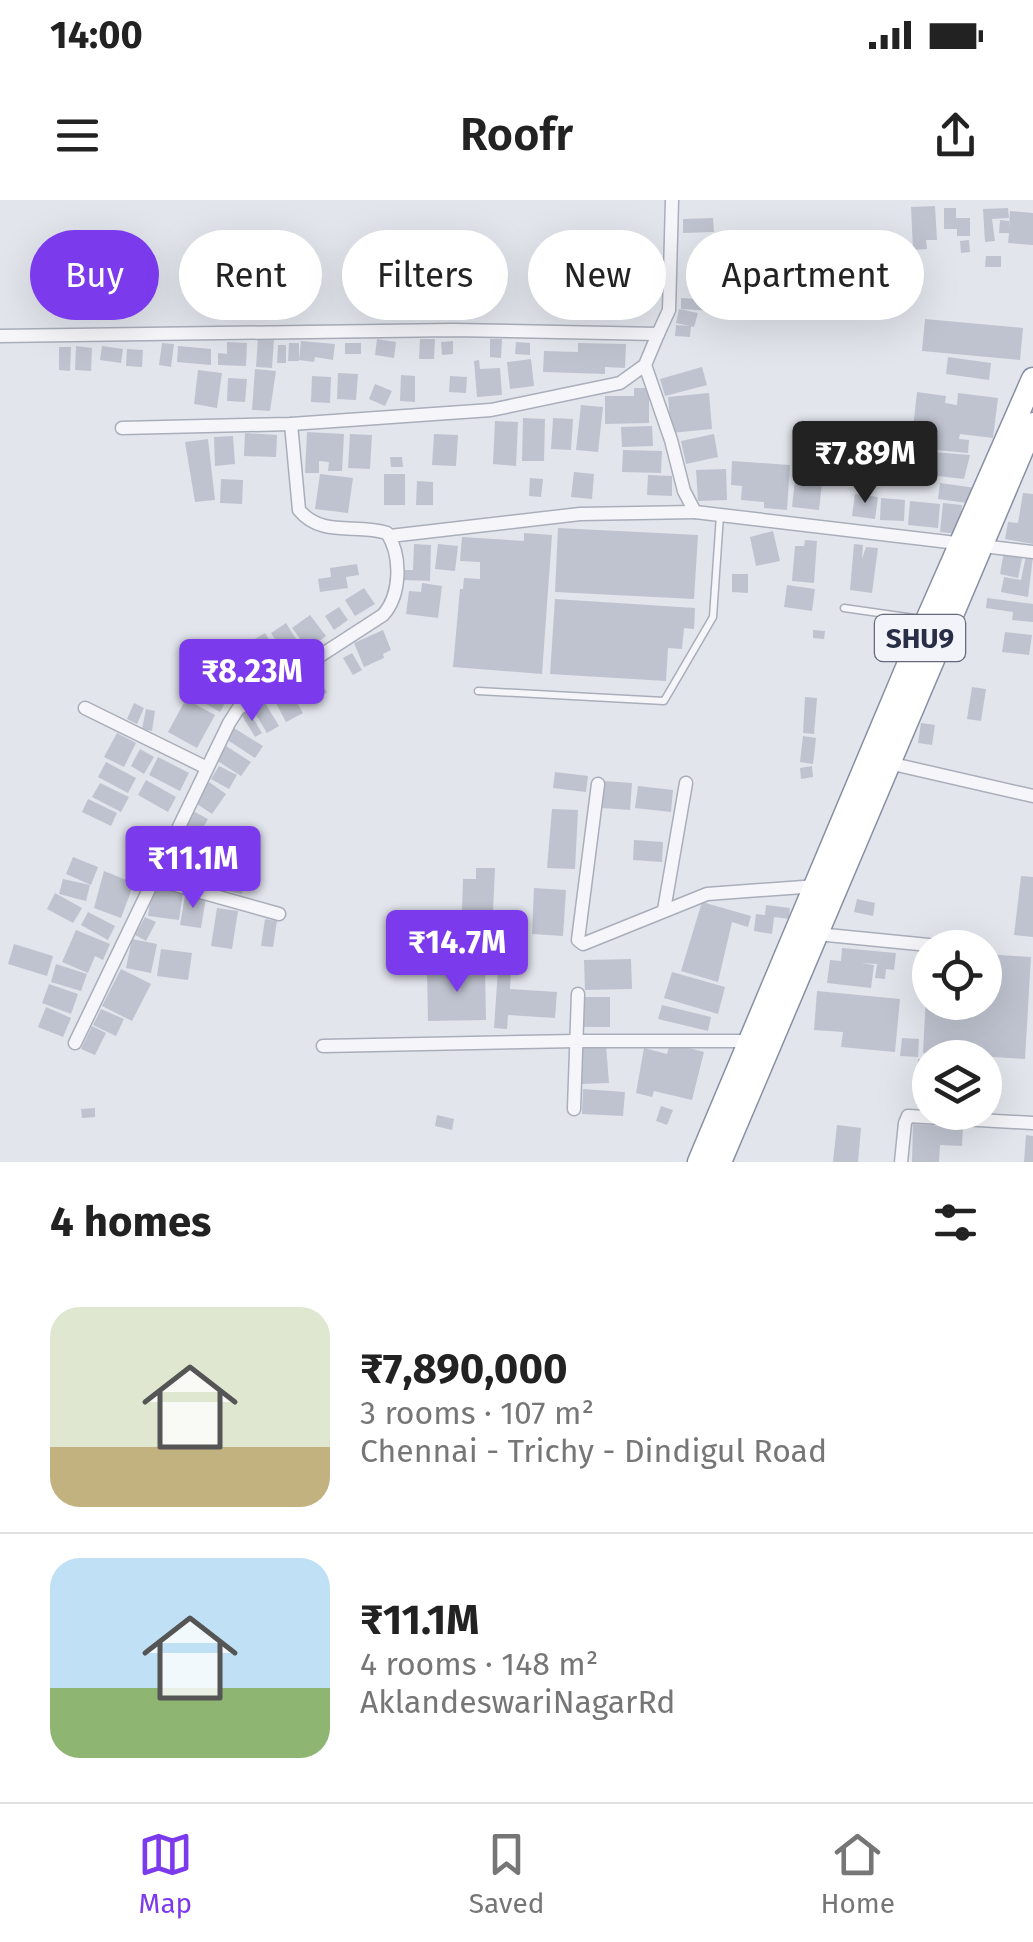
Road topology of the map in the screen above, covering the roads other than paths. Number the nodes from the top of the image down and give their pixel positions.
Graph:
1 (672, 200) edge
2 (651, 334) junction
3 (0, 336) edge
4 (647, 360) junction
5 (1033, 379) edge
6 (291, 424) junction
7 (122, 428) dead end
8 (1032, 429) edge
9 (695, 512) junction
10 (720, 514) junction
11 (390, 536) junction
12 (970, 544) junction
13 (1033, 552) edge
14 (844, 608) dead end
15 (927, 620) junction
16 (478, 691) dead end
17 (85, 708) dead end
18 (881, 761) junction
19 (208, 768) junction
20 (686, 783) dead end
21 (598, 784) dead end
22 (1033, 796) edge
23 (154, 880) junction
24 (815, 909) junction
25 (664, 910) junction
26 (279, 914) dead end
27 (912, 935) edge
28 (578, 994) dead end
29 (577, 1040) junction
30 (759, 1041) junction
31 (76, 1043) dead end
32 (322, 1046) dead end
33 (574, 1109) dead end
34 (1033, 1123) edge
35 (699, 1162) edge
36 (720, 1162) edge
37 (900, 1162) edge

1 - 2 street
2 - 3 street
2 - 4 street
4 - 6 street
4 - 9 street
5 - 12 highway, SHU9
6 - 7 street
6 - 11 street
8 - 12 highway
9 - 10 street
9 - 11 street
10 - 12 street
10 - 16 lane
11 - 19 street
12 - 13 street
12 - 15 highway, SHU9
12 - 18 highway
14 - 15 lane
15 - 18 highway, SHU9
17 - 19 street
18 - 22 street
18 - 24 highway
19 - 23 street
20 - 25 street
21 - 25 street
23 - 26 street
23 - 31 street
24 - 25 street
24 - 27 street
24 - 30 highway
28 - 29 street
29 - 30 street
29 - 32 street
29 - 33 street
30 - 35 highway
30 - 36 highway
34 - 37 street

